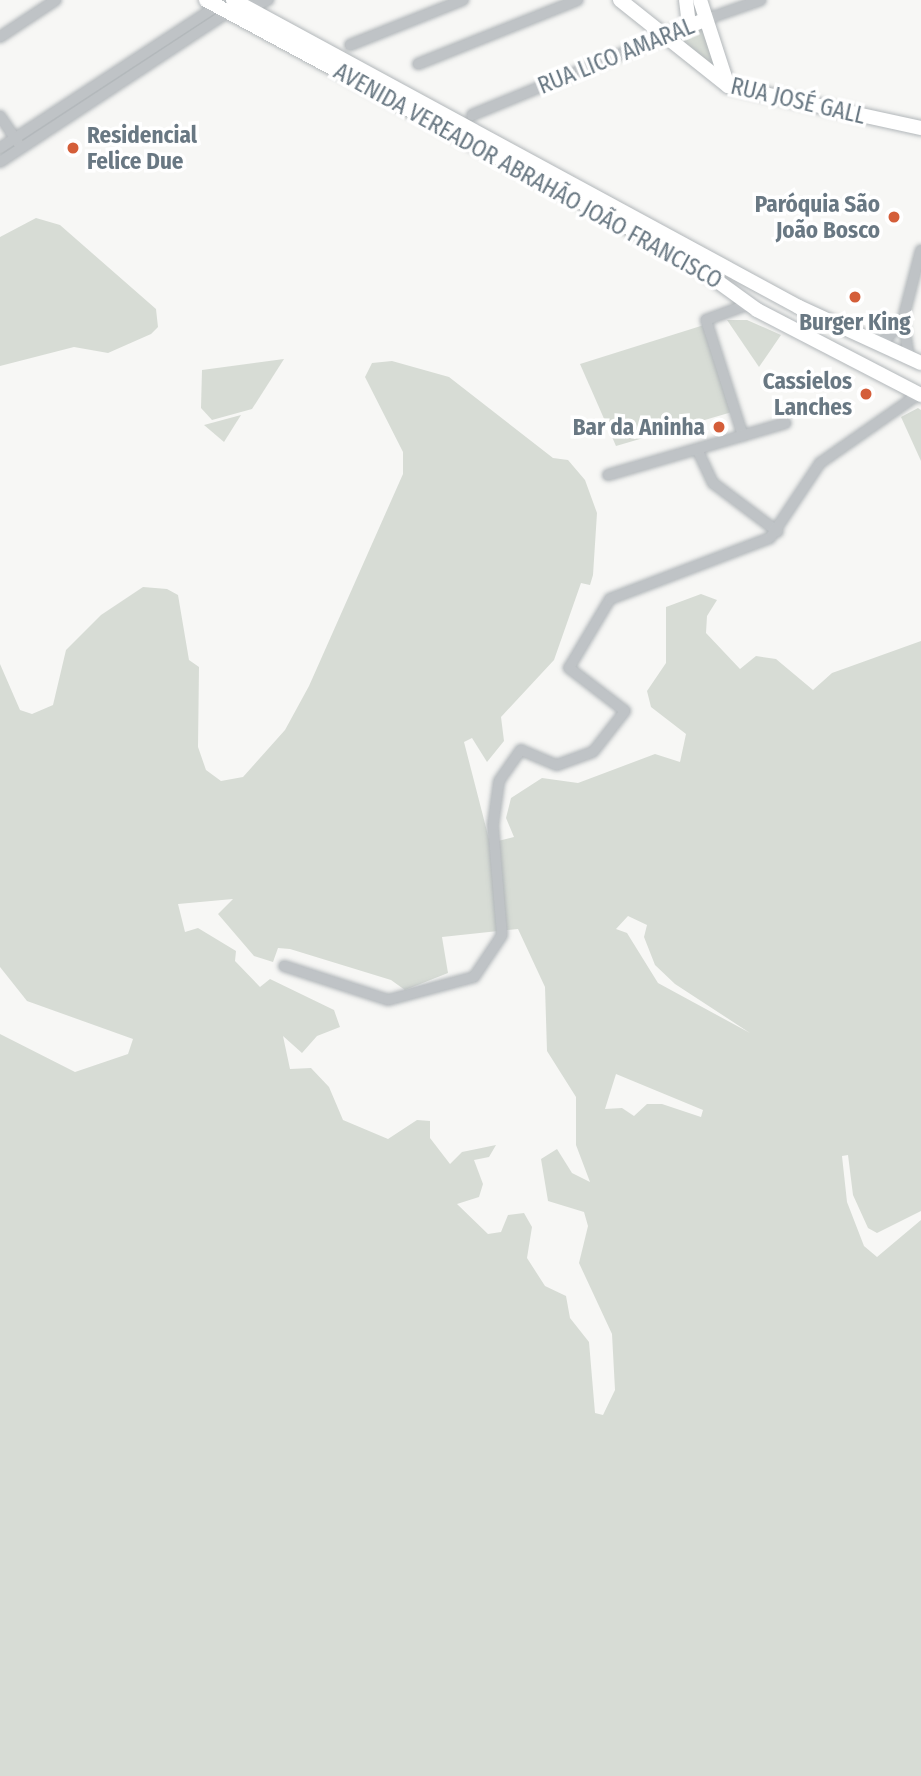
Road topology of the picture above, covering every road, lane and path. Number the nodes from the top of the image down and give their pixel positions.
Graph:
1 (56, 0) edge
2 (268, 0) edge
3 (463, 0) edge
4 (578, 0) edge
5 (620, 0) edge
6 (686, 0) edge
7 (700, 0) edge
8 (761, 0) edge
9 (221, 4) edge
10 (248, 8) junction
11 (704, 20) junction
12 (689, 26) junction
13 (0, 37) edge
14 (662, 37) junction
15 (350, 45) dead end
16 (418, 64) dead end
17 (728, 86) junction
18 (472, 115) dead end
19 (0, 116) edge
20 (921, 128) edge
21 (18, 143) junction
22 (0, 148) edge
23 (0, 162) edge
24 (921, 250) edge
25 (775, 293) junction
26 (749, 304) junction
27 (903, 319) junction
28 (880, 345) junction
29 (915, 360) edge
30 (920, 395) edge
31 (786, 424) dead end
32 (743, 436) junction
33 (697, 449) junction
34 (608, 475) dead end
35 (778, 532) junction
36 (284, 966) dead end

1 - 13 street
2 - 10 street
3 - 15 street
4 - 16 street
5 - 14 main road, RUA JOSÉ GALL
6 - 12 main road
7 - 11 main road
8 - 11 street, RUA LICO AMARAL
9 - 10 main road, AVENIDA VEREADOR ABRAHÃO JOÃO FRANCISCO
9 - 21 street
9 - 26 main road, AVENIDA VEREADOR ABRAHÃO JOÃO FRANCISCO
10 - 25 main road, AVENIDA VEREADOR ABRAHÃO JOÃO FRANCISCO
11 - 12 main road, RUA LICO AMARAL
11 - 17 main road
12 - 14 main road, RUA LICO AMARAL
14 - 17 main road, RUA JOSÉ GALL
14 - 18 street, RUA LICO AMARAL
17 - 20 main road, RUA JOSÉ GALL
19 - 21 street
21 - 22 street
21 - 23 street
24 - 27 street
25 - 26 main road
25 - 28 main road, AVENIDA VEREADOR ABRAHÃO JOÃO FRANCISCO
26 - 30 main road, AVENIDA VEREADOR ABRAHÃO JOÃO FRANCISCO
26 - 32 street
27 - 28 street
27 - 29 street
28 - 29 main road, AVENIDA VEREADOR ABRAHÃO JOÃO FRANCISCO
30 - 35 street
31 - 32 street
32 - 33 street
33 - 34 street
33 - 35 street
35 - 36 street

